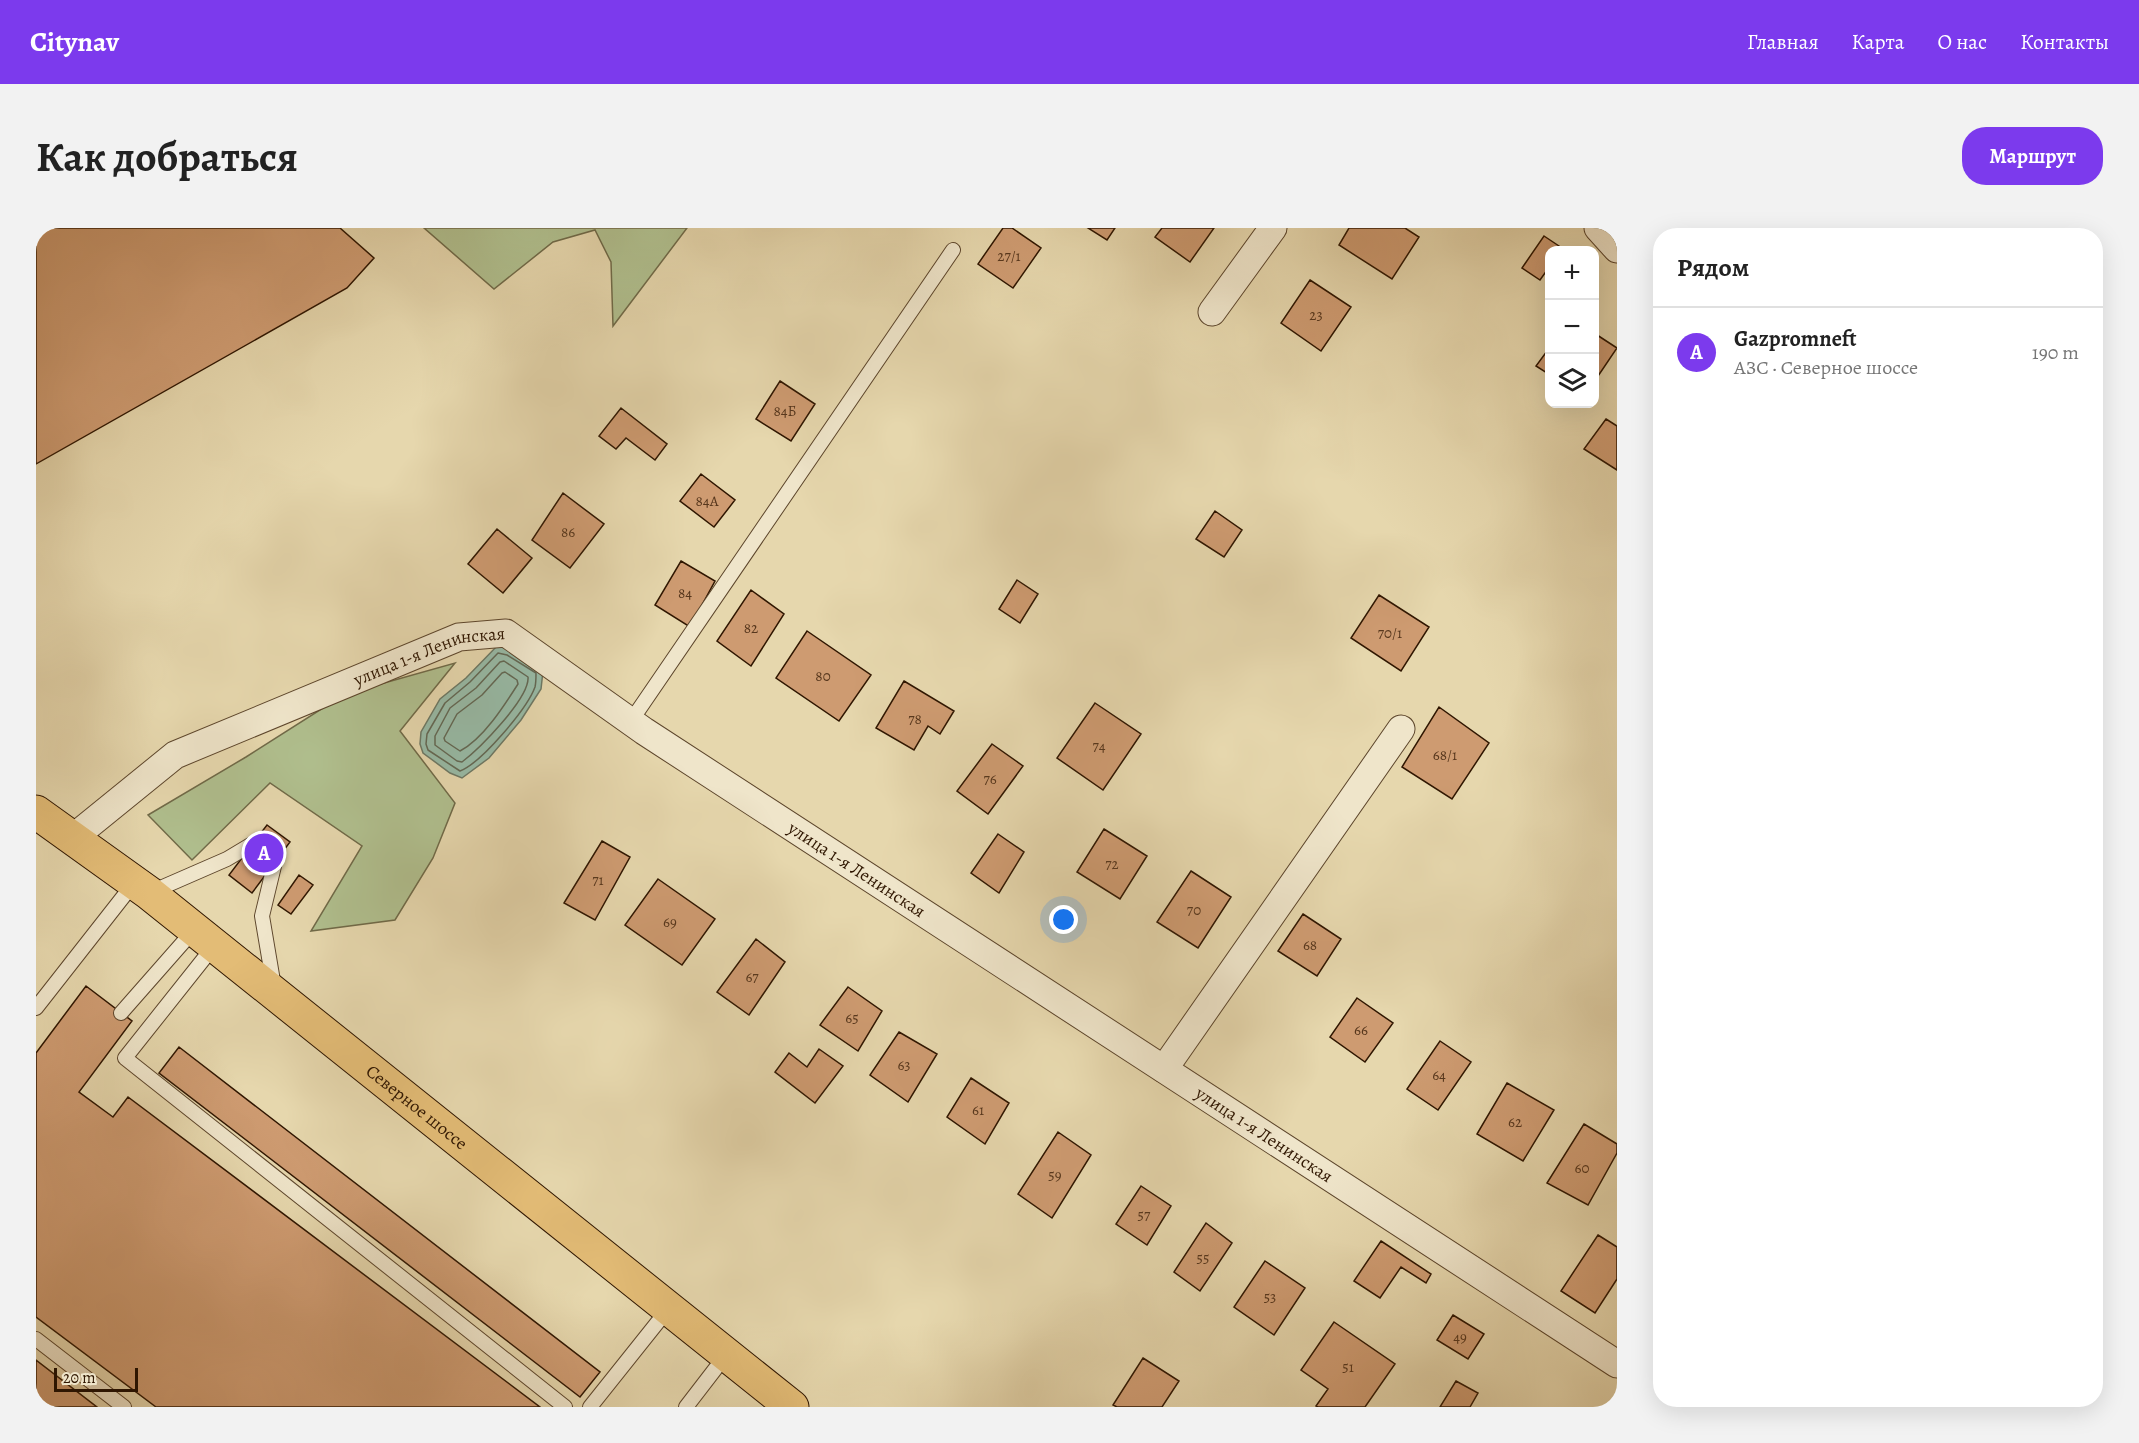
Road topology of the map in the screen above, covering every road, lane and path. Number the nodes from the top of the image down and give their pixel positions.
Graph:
1 (1273, 228) edge
2 (1598, 228) edge
3 (1617, 249) edge
4 (953, 250) dead end
5 (1212, 312) dead end
6 (631, 721) junction
7 (1401, 729) dead end
8 (36, 812) edge
9 (74, 837) junction
10 (142, 888) junction
11 (204, 938) junction
12 (276, 995) junction
13 (36, 1008) edge
14 (121, 1013) dead end
15 (1164, 1069) junction
16 (669, 1308) junction
17 (36, 1339) edge
18 (726, 1355) junction
19 (1617, 1364) edge
20 (124, 1407) edge
21 (565, 1407) edge
22 (590, 1407) edge
23 (686, 1407) edge
24 (792, 1407) edge

1 - 5 street
2 - 3 street
4 - 6 lane
6 - 9 street, улица 1-я Ленинская
6 - 15 street, улица 1-я Ленинская
7 - 15 street
8 - 9 main road, Северное шоссе
9 - 10 main road, Северное шоссе
10 - 11 main road, Северное шоссе
10 - 12 lane
10 - 13 lane
11 - 12 main road, Северное шоссе
11 - 14 lane
11 - 21 lane
12 - 16 main road, Северное шоссе
15 - 19 street, улица 1-я Ленинская
16 - 18 main road, Северное шоссе
16 - 22 lane
17 - 20 lane
18 - 23 lane
18 - 24 main road, Северное шоссе

